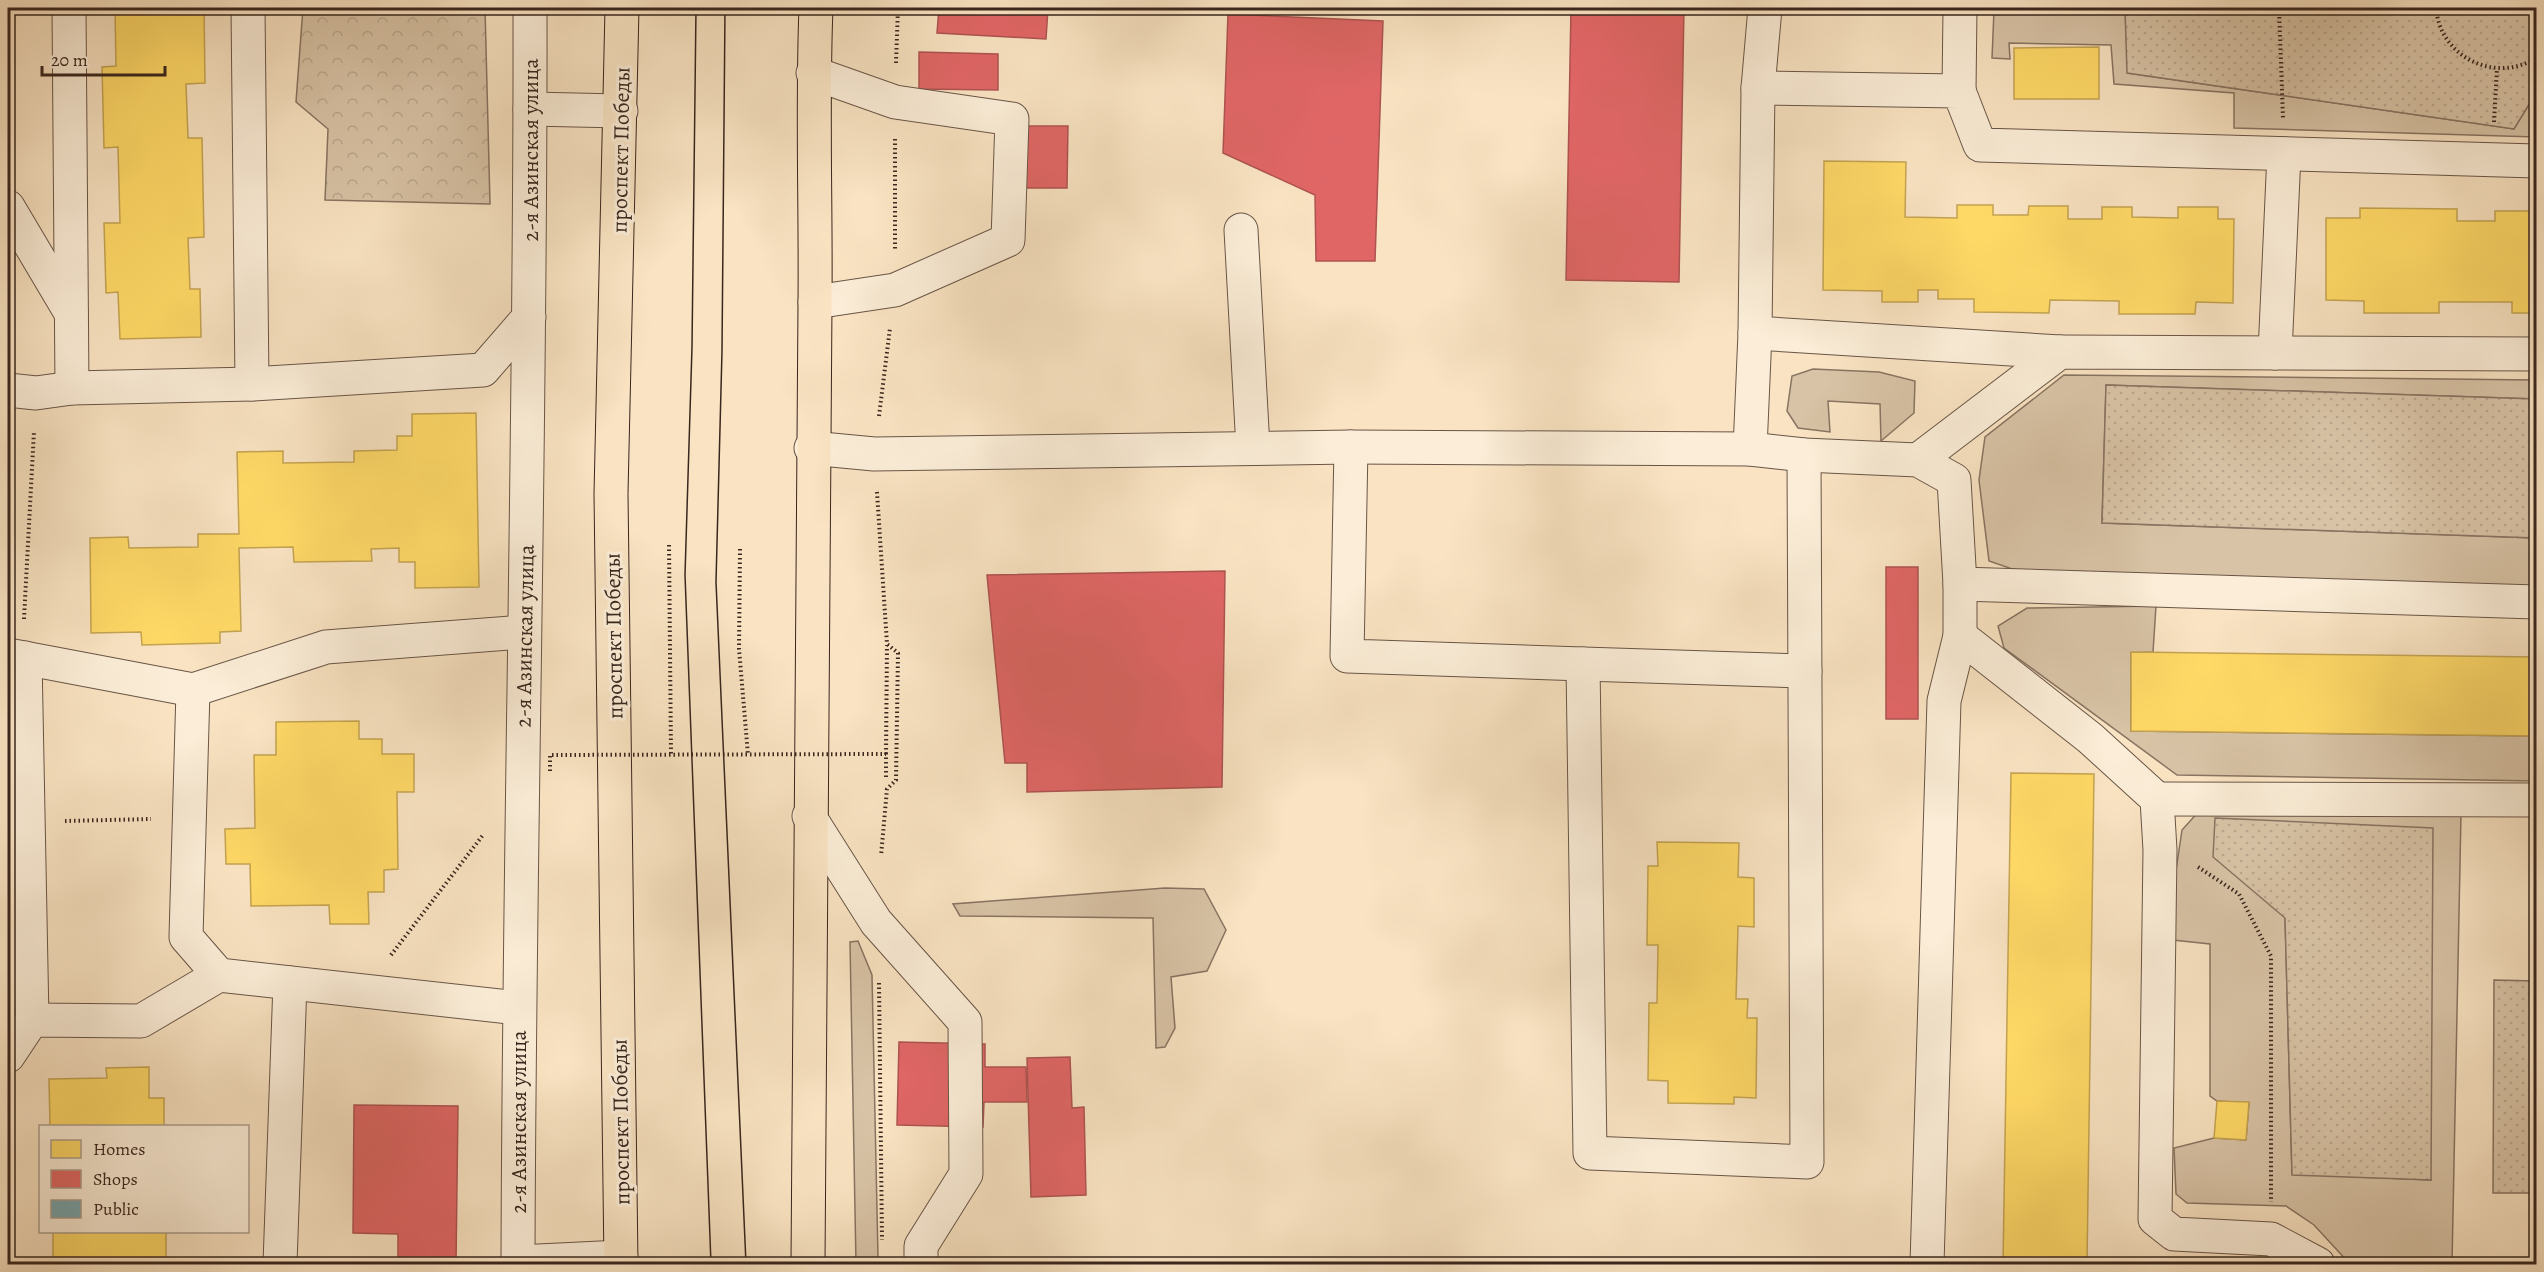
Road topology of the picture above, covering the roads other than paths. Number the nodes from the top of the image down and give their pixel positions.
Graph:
1 (69, 8) edge
2 (248, 8) edge
3 (530, 8) edge
4 (622, 8) edge
5 (816, 8) edge
6 (1765, 8) edge
7 (1960, 8) edge
8 (813, 73) junction
9 (1758, 88) junction
10 (1959, 91) junction
11 (530, 109) junction
12 (621, 111) junction
13 (2284, 154) junction
14 (2536, 161) edge
15 (8, 207) edge
16 (1241, 230) dead end
17 (815, 302) junction
18 (71, 313) junction
19 (529, 317) junction
20 (1755, 333) junction
21 (2060, 352) junction
22 (2275, 353) junction
23 (2536, 354) edge
24 (252, 384) junction
25 (72, 387) junction
26 (22, 391) edge
27 (1351, 447) junction
28 (811, 448) junction
29 (1253, 448) junction
30 (1750, 449) junction
31 (1804, 454) junction
32 (1918, 459) junction
33 (1960, 584) junction
34 (2536, 602) edge
35 (524, 632) junction
36 (1960, 636) junction
37 (16, 657) edge
38 (1583, 664) junction
39 (1805, 671) junction
40 (193, 690) junction
41 (2157, 799) junction
42 (2536, 800) edge
43 (809, 816) junction
44 (219, 975) junction
45 (290, 983) junction
46 (518, 1008) junction
47 (32, 1020) junction
48 (8, 1056) edge
49 (621, 1261) edge
50 (518, 1263) edge
51 (280, 1264) edge
52 (808, 1264) edge
53 (921, 1264) edge
54 (1927, 1264) edge
55 (2318, 1264) edge

1 - 18 street
2 - 24 street
3 - 11 street, 2-я Азинская улица
4 - 12 main road, проспект Победы
5 - 8 main road
6 - 9 street
7 - 10 street
8 - 17 main road
8 - 17 street
9 - 10 street
9 - 20 street
10 - 13 street
11 - 12 street
11 - 19 street, 2-я Азинская улица
12 - 49 main road, проспект Победы
13 - 14 street
13 - 22 street
15 - 18 street
16 - 29 street
17 - 28 main road
18 - 25 street
19 - 24 street
19 - 35 street, 2-я Азинская улица
20 - 21 street
20 - 30 street
21 - 22 street
21 - 32 street
22 - 23 street
24 - 25 street
25 - 26 street
27 - 29 street
27 - 30 street
27 - 38 street
28 - 29 street
28 - 43 main road
30 - 31 street
31 - 32 street
31 - 39 street
32 - 33 street
33 - 34 street
33 - 36 street
35 - 40 street
35 - 46 street, 2-я Азинская улица
36 - 41 street
36 - 54 street
37 - 40 street
37 - 47 street
38 - 39 street
38 - 39 street
40 - 44 street
41 - 42 street
41 - 55 street
43 - 52 main road
43 - 53 street
44 - 45 street
44 - 47 street
45 - 46 street
45 - 51 street
46 - 50 street, 2-я Азинская улица
47 - 48 street
49 - 50 street

